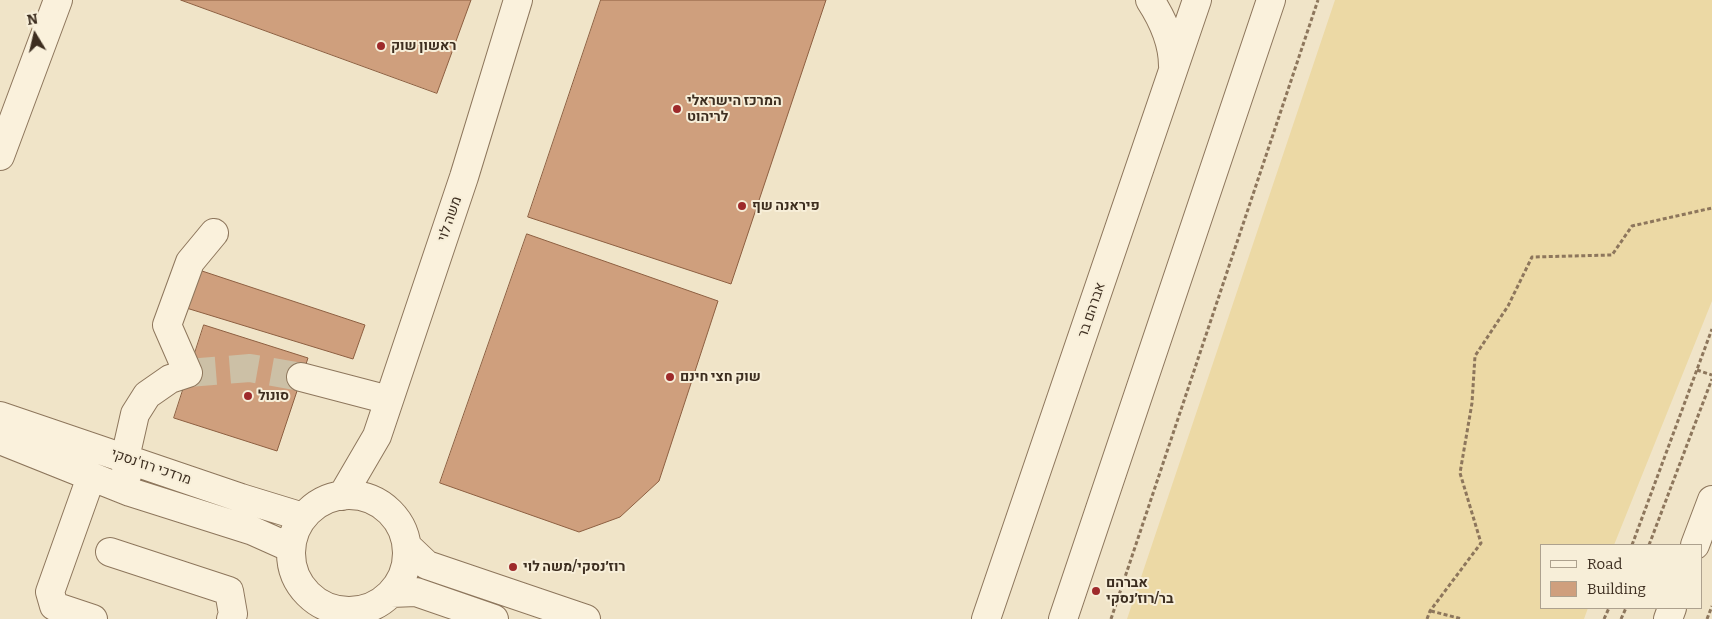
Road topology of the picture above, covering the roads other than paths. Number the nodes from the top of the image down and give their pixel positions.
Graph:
1 (58, 0) edge
2 (518, 0) edge
3 (1150, 0) edge
4 (1197, 0) edge
5 (1271, 0) edge
6 (1173, 72) junction
7 (0, 156) edge
8 (214, 233) dead end
9 (301, 377) tunnel mouth
10 (389, 400) junction
11 (377, 436) junction
12 (1, 437) edge
13 (125, 458) junction
14 (90, 477) junction
15 (130, 492) junction
16 (342, 496) junction
17 (1712, 500) edge
18 (375, 501) junction
19 (304, 517) junction
20 (1695, 544) edge
21 (407, 546) junction
22 (291, 548) junction
23 (110, 552) dead end
24 (391, 593) junction
25 (990, 607) edge
26 (316, 610) edge
27 (93, 619) edge
28 (231, 619) edge
29 (494, 619) edge
30 (586, 619) edge
31 (976, 619) edge
32 (1063, 619) edge

1 - 7 street
2 - 10 street, משה לוי
3 - 6 street
4 - 6 street, אברהם בר
5 - 32 street
6 - 25 street, אברהם בר
8 - 13 street
9 - 10 street
10 - 11 street, משה לוי
11 - 16 street, משה לוי
11 - 18 street, משה לוי
12 - 13 street, מרדכי רוז'נסקי
12 - 14 street, מרדכי רוז'נסקי
13 - 15 street
13 - 19 street, מרדכי רוז'נסקי
14 - 15 street, מרדכי רוז'נסקי
14 - 27 street
15 - 22 street, מרדכי רוז'נסקי
16 - 18 street
16 - 19 street
17 - 20 street
18 - 21 street
19 - 22 street
21 - 24 street
21 - 30 street
22 - 26 street
23 - 28 street
24 - 26 street
24 - 29 street
25 - 31 street, אברהם בר

